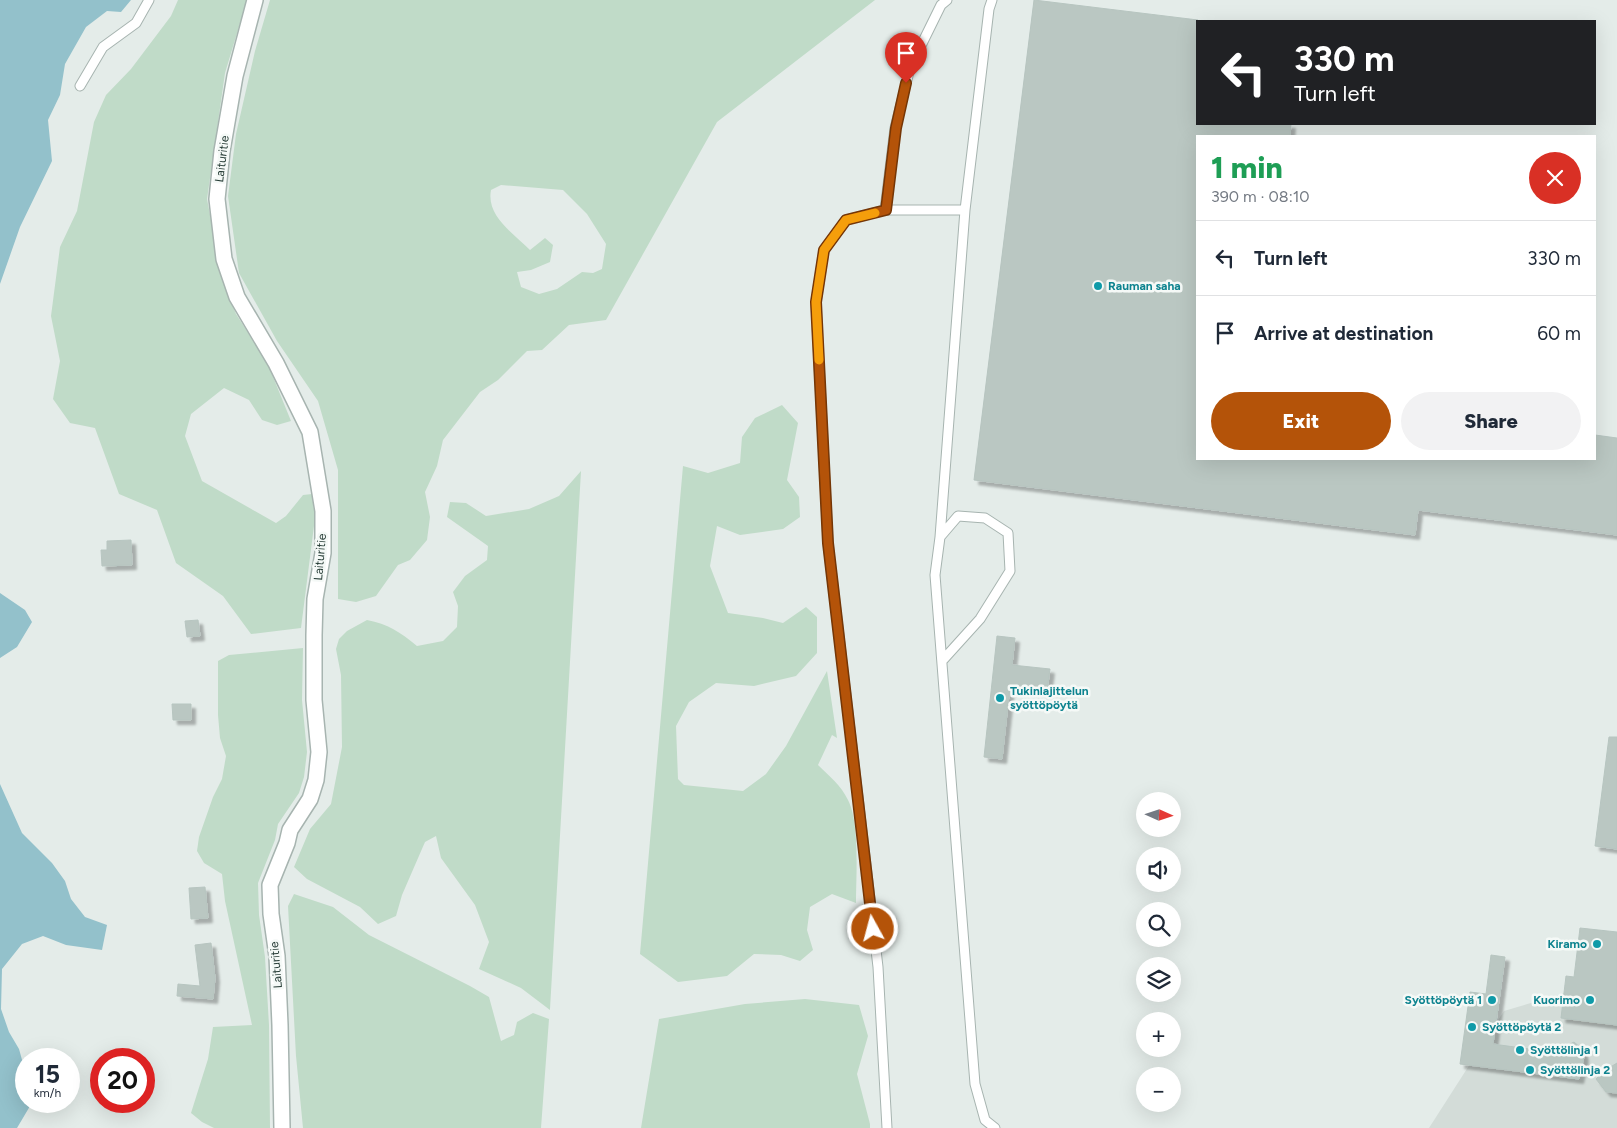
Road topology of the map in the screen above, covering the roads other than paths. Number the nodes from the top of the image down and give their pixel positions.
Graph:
1 (149, 0) edge
2 (255, 0) edge
3 (946, 0) edge
4 (992, 0) edge
5 (80, 86) dead end
6 (886, 210) junction
7 (965, 210) junction
8 (940, 537) junction
9 (942, 661) junction
10 (282, 1128) edge
11 (887, 1128) edge
12 (995, 1128) edge

1 - 5 lane
2 - 10 street, Laituritie
3 - 6 lane
4 - 7 lane
6 - 7 lane
6 - 11 lane
7 - 8 lane
8 - 9 lane
8 - 9 lane
9 - 12 lane

